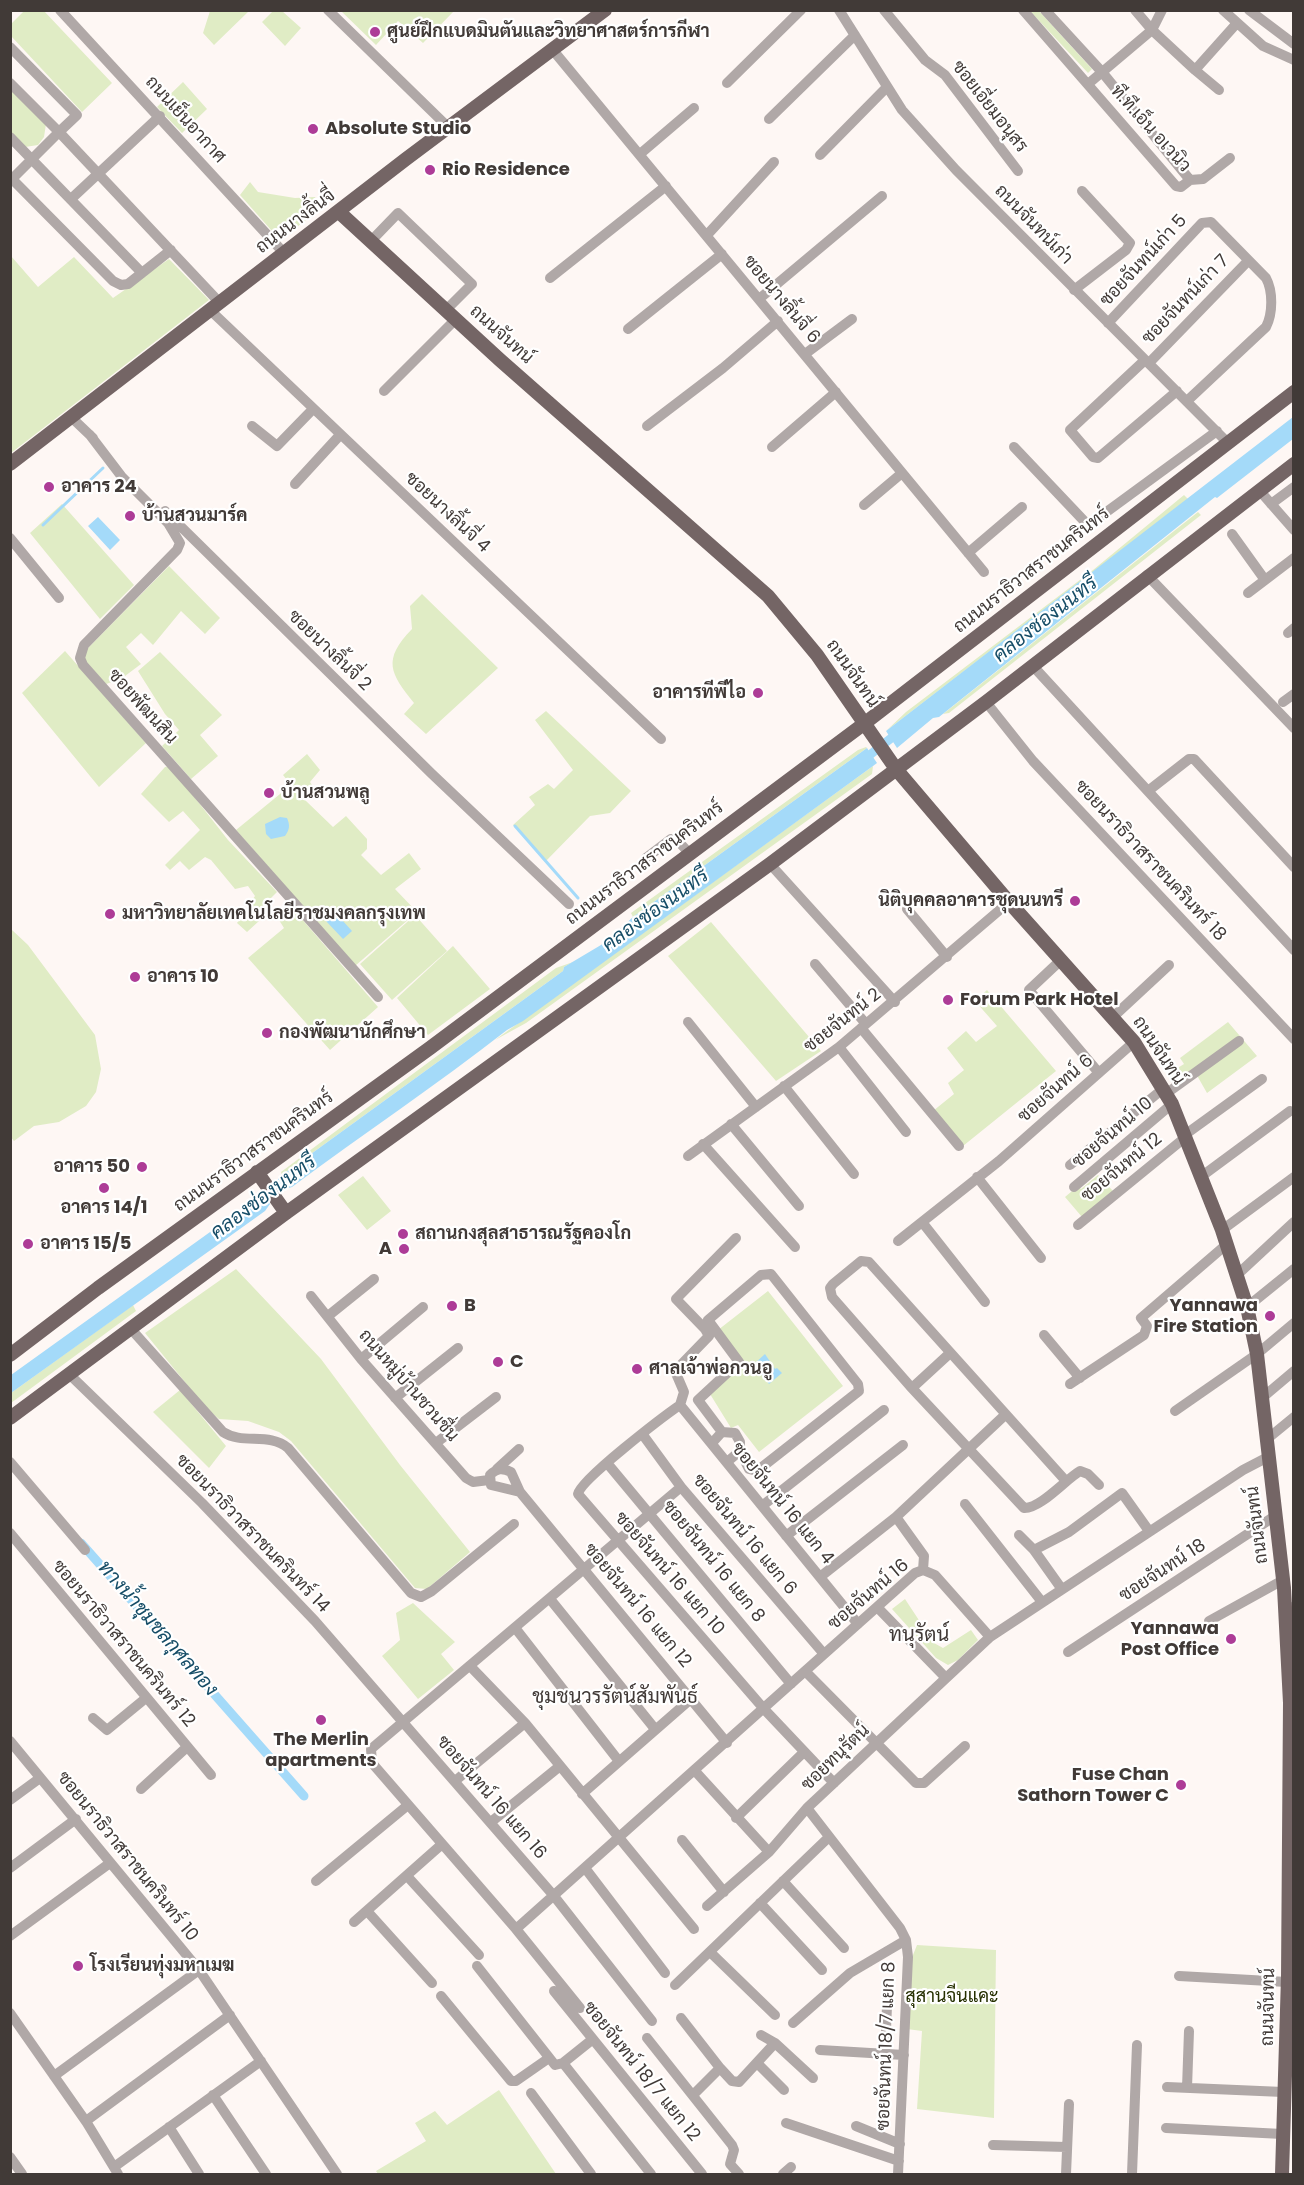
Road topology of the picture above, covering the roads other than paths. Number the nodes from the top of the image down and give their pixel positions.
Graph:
1 (60, 10) edge
2 (328, 10) edge
3 (605, 10) edge
4 (801, 10) edge
5 (840, 10) edge
6 (884, 10) edge
7 (1023, 10) edge
8 (1045, 10) edge
9 (1135, 10) edge
10 (1223, 10) edge
11 (1250, 10) edge
12 (1158, 12) edge
13 (1237, 23) junction
14 (1152, 30) junction
15 (855, 35) junction
16 (1293, 44) edge
17 (10, 47) edge
18 (552, 49) junction
19 (1293, 60) edge
20 (1195, 70) junction
21 (1102, 72) junction
22 (10, 82) edge
23 (727, 83) dead end
24 (1088, 84) junction
25 (888, 87) junction
26 (1219, 90) dead end
27 (694, 108) dead end
28 (1134, 111) junction
29 (160, 116) junction
30 (769, 118) dead end
31 (1122, 122) junction
32 (449, 128) junction
33 (59, 132) junction
34 (10, 137) edge
35 (1164, 146) junction
36 (640, 154) junction
37 (820, 155) dead end
38 (1153, 158) junction
39 (1230, 158) dead end
40 (32, 159) junction
41 (774, 162) dead end
42 (1018, 171) dead end
43 (98, 173) junction
44 (11, 178) edge
45 (1190, 180) junction
46 (666, 186) junction
47 (1082, 191) dead end
48 (882, 196) dead end
49 (71, 199) junction
50 (339, 212) junction
51 (707, 235) junction
52 (370, 242) junction
53 (171, 250) junction
54 (284, 253) junction
55 (722, 254) junction
56 (1248, 261) junction
57 (142, 273) junction
58 (549, 278) dead end
59 (1074, 290) junction
60 (759, 299) junction
61 (215, 306) junction
62 (451, 314) junction
63 (852, 319) dead end
64 (778, 321) junction
65 (1108, 323) junction
66 (628, 329) dead end
67 (805, 354) junction
68 (1147, 362) junction
69 (384, 391) dead end
70 (1176, 391) junction
71 (836, 392) junction
72 (1293, 392) edge
73 (1187, 401) junction
74 (313, 409) junction
75 (71, 417) junction
76 (252, 426) dead end
77 (647, 426) dead end
78 (1217, 431) junction
79 (90, 435) junction
80 (340, 435) junction
81 (1227, 442) junction
82 (772, 447) dead end
83 (1014, 447) dead end
84 (10, 464) edge
85 (1293, 464) edge
86 (903, 473) junction
87 (295, 484) dead end
88 (1293, 487) edge
89 (1259, 490) junction
90 (1271, 504) junction
91 (864, 505) dead end
92 (1022, 507) dead end
93 (1090, 524) junction
94 (1293, 530) edge
95 (1232, 534) dead end
96 (10, 538) edge
97 (1102, 539) junction
98 (968, 553) junction
99 (1293, 558) edge
100 (984, 572) dead end
101 (1147, 575) junction
102 (1265, 580) junction
103 (1248, 593) dead end
104 (59, 598) dead end
105 (1032, 665) junction
106 (1293, 694) edge
107 (986, 702) junction
108 (1283, 702) dead end
109 (868, 728) junction
110 (1293, 728) edge
111 (661, 739) dead end
112 (893, 764) junction
113 (1148, 791) junction
114 (689, 854) junction
115 (646, 858) dead end
116 (770, 864) junction
117 (1293, 867) edge
118 (1009, 902) junction
119 (569, 904) dead end
120 (907, 909) dead end
121 (1293, 950) edge
122 (947, 957) junction
123 (1061, 960) junction
124 (815, 964) dead end
125 (1169, 965) dead end
126 (378, 997) dead end
127 (895, 1002) junction
128 (1113, 1017) junction
129 (688, 1022) dead end
130 (864, 1026) junction
131 (1293, 1039) edge
132 (1134, 1041) junction
133 (1239, 1041) dead end
134 (839, 1047) junction
135 (1099, 1073) junction
136 (1262, 1079) dead end
137 (784, 1086) junction
138 (1168, 1095) junction
139 (756, 1107) junction
140 (1290, 1111) dead end
141 (730, 1124) junction
142 (906, 1132) dead end
143 (1186, 1135) junction
144 (703, 1144) junction
145 (958, 1146) dead end
146 (688, 1156) dead end
147 (1070, 1164) dead end
148 (257, 1172) junction
149 (854, 1174) dead end
150 (1202, 1176) junction
151 (977, 1177) junction
152 (1293, 1177) edge
153 (1074, 1187) dead end
154 (800, 1206) dead end
155 (286, 1213) junction
156 (1293, 1221) edge
157 (922, 1222) junction
158 (1078, 1225) dead end
159 (1222, 1230) junction
160 (736, 1238) dead end
161 (898, 1241) dead end
162 (1227, 1244) junction
163 (795, 1247) dead end
164 (1041, 1258) dead end
165 (1293, 1269) edge
166 (1238, 1274) junction
167 (374, 1279) dead end
168 (311, 1296) dead end
169 (985, 1302) dead end
170 (423, 1307) dead end
171 (1247, 1307) junction
172 (328, 1316) junction
173 (1293, 1323) edge
174 (131, 1329) junction
175 (1044, 1335) dead end
176 (458, 1348) dead end
177 (949, 1354) junction
178 (1257, 1354) junction
179 (10, 1355) edge
180 (362, 1359) junction
181 (1293, 1371) edge
182 (70, 1375) junction
183 (912, 1388) junction
184 (496, 1397) dead end
185 (395, 1398) junction
186 (1262, 1398) junction
187 (680, 1405) junction
188 (884, 1410) dead end
189 (1175, 1411) dead end
190 (1005, 1415) junction
191 (1293, 1417) edge
192 (10, 1418) edge
193 (722, 1432) junction
194 (643, 1435) junction
195 (1266, 1440) junction
196 (436, 1443) junction
197 (712, 1443) junction
198 (903, 1445) dead end
199 (519, 1449) dead end
200 (967, 1449) junction
201 (740, 1451) junction
202 (1268, 1457) junction
203 (10, 1462) edge
204 (726, 1462) junction
205 (607, 1463) junction
206 (497, 1469) junction
207 (489, 1480) junction
208 (1065, 1480) junction
209 (1099, 1485) dead end
210 (681, 1487) junction
211 (520, 1492) junction
212 (965, 1504) dead end
213 (762, 1506) junction
214 (651, 1513) junction
215 (1275, 1516) junction
216 (896, 1517) junction
217 (514, 1524) dead end
218 (1149, 1531) junction
219 (10, 1533) edge
220 (1019, 1535) dead end
221 (786, 1536) junction
222 (619, 1540) junction
223 (85, 1550) dead end
224 (1034, 1550) junction
225 (585, 1569) junction
226 (923, 1570) junction
227 (820, 1577) junction
228 (1283, 1580) junction
229 (1061, 1588) junction
230 (550, 1599) junction
231 (1042, 1602) junction
232 (878, 1608) junction
233 (1291, 1608) edge
234 (1209, 1621) dead end
235 (858, 1624) junction
236 (516, 1629) junction
237 (990, 1637) junction
238 (1068, 1652) dead end
239 (824, 1654) junction
240 (470, 1666) junction
241 (805, 1671) junction
242 (945, 1677) junction
243 (791, 1684) junction
244 (146, 1698) junction
245 (692, 1698) junction
246 (764, 1709) junction
247 (93, 1718) dead end
248 (404, 1722) junction
249 (525, 1723) junction
250 (655, 1729) junction
251 (10, 1741) edge
252 (877, 1741) junction
253 (727, 1743) junction
254 (965, 1746) dead end
255 (187, 1748) junction
256 (804, 1752) junction
257 (618, 1760) junction
258 (560, 1766) junction
259 (695, 1771) junction
260 (211, 1775) dead end
261 (1292, 1776) edge
262 (40, 1778) junction
263 (455, 1781) junction
264 (834, 1783) junction
265 (141, 1789) dead end
266 (582, 1794) junction
267 (10, 1800) edge
268 (408, 1805) junction
269 (807, 1808) junction
270 (736, 1818) junction
271 (75, 1819) junction
272 (491, 1822) junction
273 (619, 1836) junction
274 (830, 1837) junction
275 (682, 1840) dead end
276 (441, 1845) junction
277 (769, 1852) junction
278 (110, 1863) junction
279 (10, 1868) edge
280 (585, 1868) junction
281 (407, 1876) junction
282 (316, 1881) dead end
283 (783, 1881) junction
284 (724, 1892) junction
285 (554, 1896) junction
286 (760, 1903) junction
287 (707, 1906) dead end
288 (367, 1911) junction
289 (354, 1922) dead end
290 (1288, 1925) junction
291 (516, 1929) junction
292 (694, 1929) dead end
293 (10, 1936) edge
294 (906, 1940) junction
295 (1293, 1941) edge
296 (844, 1948) dead end
297 (710, 1952) junction
298 (199, 1970) junction
299 (822, 1970) dead end
300 (665, 1973) dead end
301 (1179, 1976) dead end
302 (1289, 1977) edge
303 (888, 1982) dead end
304 (432, 1983) dead end
305 (675, 1985) dead end
306 (554, 1991) dead end
307 (441, 1996) dead end
308 (580, 2008) dead end
309 (10, 2013) edge
310 (230, 2015) junction
311 (776, 2015) dead end
312 (681, 2018) dead end
313 (652, 2021) dead end
314 (1290, 2022) edge
315 (793, 2023) dead end
316 (1189, 2031) dead end
317 (761, 2035) dead end
318 (647, 2038) dead end
319 (593, 2039) junction
320 (775, 2043) junction
321 (1137, 2045) dead end
322 (820, 2050) dead end
323 (885, 2054) junction
324 (904, 2055) junction
325 (549, 2058) junction
326 (261, 2061) junction
327 (563, 2063) junction
328 (757, 2063) junction
329 (720, 2068) junction
330 (1289, 2068) edge
331 (54, 2076) junction
332 (813, 2078) dead end
333 (1167, 2087) dead end
334 (1187, 2088) junction
335 (784, 2090) dead end
336 (1283, 2092) junction
337 (531, 2093) dead end
338 (213, 2095) junction
339 (693, 2095) junction
340 (1070, 2104) dead end
341 (86, 2121) junction
342 (786, 2123) dead end
343 (856, 2126) dead end
344 (169, 2127) junction
345 (1166, 2128) dead end
346 (1282, 2134) junction
347 (900, 2144) junction
348 (993, 2145) dead end
349 (1066, 2147) junction
350 (10, 2157) edge
351 (899, 2161) junction
352 (116, 2171) edge
353 (22, 2175) edge
354 (199, 2175) edge
355 (267, 2175) edge
356 (337, 2175) edge
357 (591, 2175) edge
358 (651, 2175) edge
359 (702, 2175) edge
360 (739, 2175) edge
361 (897, 2175) edge
362 (1066, 2175) edge
363 (1132, 2175) edge
364 (1282, 2175) edge

1 - 29 street, ถนนเย็นอากาศ
2 - 32 street
3 - 18 main road, ถนนนางลิ้นจี่
4 - 23 street
5 - 15 street, ถนนจันทน์เก่า
6 - 42 street, ซอยเอี่ยมอนุสร
7 - 24 street, ที.ที.เอ็น อเวนิว
8 - 21 street, ที.ที.เอ็น อเวนิว
9 - 14 street
10 - 13 street
11 - 16 street
12 - 14 street, ที.ที.เอ็น อเวนิว
13 - 19 street
13 - 20 street
14 - 20 street
14 - 21 street, ที.ที.เอ็น อเวนิว
15 - 25 street, ถนนจันทน์เก่า
15 - 30 street
17 - 33 street
18 - 32 main road, ถนนนางลิ้นจี่
18 - 36 street, ซอยนางลิ้นจี่ 6
20 - 26 street
21 - 24 street, ที.ที.เอ็น อเวนิว
21 - 28 street, ที.ที.เอ็น อเวนิว
22 - 33 street, ซอยนางลิ้นจี่ 4
24 - 31 street, ที.ที.เอ็น อเวนิว
25 - 37 street
25 - 59 street, ถนนจันทน์เก่า
27 - 36 street
28 - 31 street
28 - 35 street, ที.ที.เอ็น อเวนิว
29 - 43 street
29 - 54 street, ถนนเย็นอากาศ
31 - 38 street, ที.ที.เอ็น อเวนิว
32 - 50 main road, ถนนนางลิ้นจี่
33 - 40 street
33 - 43 street, ซอยนางลิ้นจี่ 4
34 - 40 street
35 - 38 street
35 - 45 street, ที.ที.เอ็น อเวนิว
36 - 46 street, ซอยนางลิ้นจี่ 6
38 - 45 street, ที.ที.เอ็น อเวนิว
39 - 45 street, ที.ที.เอ็น อเวนิว
40 - 44 street
40 - 49 street
41 - 51 street
43 - 49 street
43 - 53 street, ซอยนางลิ้นจี่ 4
44 - 57 street
46 - 51 street, ซอยนางลิ้นจี่ 6
46 - 58 street
47 - 59 street
48 - 60 street
49 - 57 street
50 - 52 main road, ถนนจันทน์
50 - 54 main road, ถนนนางลิ้นจี่
51 - 55 street, ซอยนางลิ้นจี่ 6
52 - 62 main road, ถนนจันทน์
52 - 62 street
53 - 57 street
53 - 61 street, ซอยนางลิ้นจี่ 4
54 - 61 main road, ถนนนางลิ้นจี่
55 - 60 street, ซอยนางลิ้นจี่ 6
55 - 66 street
56 - 65 street, ซอยจันทน์เก่า 5
56 - 68 street, ซอยจันทน์เก่า 7
56 - 73 street
59 - 65 street, ถนนจันทน์เก่า
60 - 64 street, ซอยนางลิ้นจี่ 6
61 - 74 street, ซอยนางลิ้นจี่ 4
61 - 75 main road, ถนนนางลิ้นจี่
62 - 69 street
62 - 109 main road, ถนนจันทน์
63 - 67 street
64 - 67 street, ซอยนางลิ้นจี่ 6
64 - 77 street
65 - 68 street, ถนนจันทน์เก่า
67 - 71 street, ซอยนางลิ้นจี่ 6
68 - 70 street, ถนนจันทน์เก่า
68 - 70 street, ซอยจันทน์เก่า 7
70 - 73 street, ถนนจันทน์เก่า
71 - 82 street
71 - 86 street, ซอยนางลิ้นจี่ 6
72 - 81 main road, ถนนนราธิวาสราชนครินทร์
73 - 78 street, ถนนจันทน์เก่า
74 - 76 street
74 - 80 street, ซอยนางลิ้นจี่ 4
75 - 79 street, ซอยนางลิ้นจี่ 2
75 - 84 main road, ถนนนางลิ้นจี่
78 - 81 street, ถนนจันทน์เก่า
78 - 93 street
79 - 119 street, ซอยนางลิ้นจี่ 2
79 - 126 street, ซอยพัฒนสิน
80 - 87 street
80 - 111 street, ซอยนางลิ้นจี่ 4
81 - 97 main road, ถนนนราธิวาสราชนครินทร์
83 - 93 street
85 - 89 main road
86 - 91 street
86 - 98 street, ซอยนางลิ้นจี่ 6
88 - 90 street
89 - 90 street
89 - 101 main road
90 - 94 street
92 - 98 street
93 - 97 street
95 - 102 street
96 - 104 street
97 - 109 main road, ถนนนราธิวาสราชนครินทร์
98 - 100 street, ซอยนางลิ้นจี่ 6
99 - 102 street
101 - 105 main road
101 - 110 street
102 - 103 street
105 - 107 main road
105 - 113 street
106 - 108 street
107 - 112 main road
107 - 131 street, ซอยนราธิวาสราชนครินทร์ 18
109 - 112 main road, ถนนจันทน์
109 - 114 main road, ถนนนราธิวาสราชนครินทร์
112 - 116 main road
112 - 118 main road, ถนนจันทน์
113 - 117 street
113 - 121 street
114 - 115 street
114 - 148 main road, ถนนนราธิวาสราชนครินทร์
116 - 127 street
116 - 155 main road
118 - 122 street, ซอยจันทน์ 2
118 - 123 main road, ถนนจันทน์
120 - 122 street
122 - 127 street, ซอยจันทน์ 2
123 - 128 main road, ถนนจันทน์
123 - 135 street
124 - 130 street
125 - 128 street
127 - 130 street, ซอยจันทน์ 2
128 - 132 main road, ถนนจันทน์
129 - 139 street
130 - 134 street, ซอยจันทน์ 2
130 - 145 street
132 - 135 street, ซอยจันทน์ 6
132 - 138 main road, ถนนจันทน์
133 - 138 street
134 - 137 street, ซอยจันทน์ 2
134 - 142 street
135 - 151 street, ซอยจันทน์ 6
136 - 143 street, ซอยจันทน์ 12
137 - 139 street, ซอยจันทน์ 2
137 - 149 street
138 - 143 main road, ถนนจันทน์
138 - 147 street
138 - 153 street, ซอยจันทน์ 10
139 - 141 street, ซอยจันทน์ 2
140 - 150 street
141 - 144 street, ซอยจันทน์ 2
141 - 154 street
143 - 150 main road, ถนนจันทน์
143 - 158 street, ซอยจันทน์ 12
144 - 146 street, ซอยจันทน์ 2
144 - 163 street
148 - 155 main road
148 - 179 main road, ถนนนราธิวาสราชนครินทร์
150 - 159 main road, ถนนจันทน์
151 - 157 street, ซอยจันทน์ 6
151 - 164 street
152 - 159 street
155 - 174 main road
156 - 166 street
157 - 161 street, ซอยจันทน์ 6
157 - 169 street
159 - 162 main road, ถนนจันทน์
160 - 187 street
162 - 166 main road, ถนนจันทน์
162 - 175 street
165 - 171 street
166 - 171 main road, ถนนจันทน์
167 - 172 street
168 - 172 street, ถนนหมู่บ้านชวนชื่น
170 - 180 street
171 - 178 main road, ถนนจันทน์
172 - 180 street, ถนนหมู่บ้านชวนชื่น
173 - 178 street
174 - 182 main road
174 - 217 street
176 - 185 street
177 - 183 street
177 - 183 street
177 - 190 street
178 - 186 main road, ถนนจันทน์
178 - 189 street
180 - 185 street, ถนนหมู่บ้านชวนชื่น
181 - 186 street
182 - 192 main road
182 - 248 street, ซอยนราธิวาสราชนครินทร์ 14
183 - 200 street
184 - 196 street
185 - 196 street, ถนนหมู่บ้านชวนชื่น
186 - 195 main road, ถนนจันทน์
187 - 194 street
187 - 197 street, ซอยจันทน์ 16 แยก 4
188 - 213 street
190 - 200 street
190 - 208 street
191 - 195 street
193 - 197 street
193 - 201 street
193 - 201 street
194 - 205 street
194 - 210 street, ซอยจันทน์ 16 แยก 6
195 - 202 main road, ถนนจันทน์
196 - 207 street, ถนนหมู่บ้านชวนชื่น
197 - 204 street, ซอยจันทน์ 16 แยก 4
198 - 221 street
199 - 206 street
200 - 208 street
200 - 216 street
201 - 204 street
202 - 215 main road, ถนนจันทน์
202 - 218 street
203 - 223 street
204 - 213 street, ซอยจันทน์ 16 แยก 4
205 - 214 street, ซอยจันทน์ 16 แยก 8
205 - 222 street, ซอยจันทน์ 16 แยก 10
206 - 207 street
206 - 211 street
207 - 211 street, ถนนหมู่บ้านชวนชื่น
208 - 209 street
210 - 214 street
210 - 239 street, ซอยจันทน์ 16 แยก 6
211 - 225 street, ซอยจันทน์ 16 แยก 12
212 - 231 street
213 - 221 street, ซอยจันทน์ 16 แยก 4
214 - 222 street
214 - 243 street, ซอยจันทน์ 16 แยก 8
215 - 228 main road, ถนนจันทน์
215 - 238 street, ซอยจันทน์ 18
216 - 226 street
216 - 227 street
218 - 224 street
218 - 229 street
219 - 244 street, ซอยนราธิวาสราชนครินทร์ 12
220 - 224 street
221 - 227 street, ซอยจันทน์ 16 แยก 4
222 - 225 street
222 - 246 street, ซอยจันทน์ 16 แยก 10
224 - 229 street
225 - 230 street
225 - 245 street, ซอยจันทน์ 16 แยก 12
226 - 232 street, ซอยจันทน์ 16
226 - 237 street, ซอยจันทน์ 16
227 - 235 street, ซอยจันทน์ 16 แยก 4
228 - 233 main road, ถนนจันทน์
228 - 234 street
229 - 231 street
230 - 236 street
230 - 250 street
231 - 237 street
232 - 235 street, ซอยจันทน์ 16
232 - 242 street
233 - 261 main road, ถนนจันทน์
235 - 239 street, ซอยจันทน์ 16
236 - 240 street
236 - 257 street
237 - 242 street, ซอยทนุรัตน์
239 - 241 street, ซอยจันทน์ 16
240 - 248 street
240 - 249 street
241 - 243 street, ซอยจันทน์ 16
241 - 252 street
242 - 252 street, ซอยทนุรัตน์
243 - 246 street, ซอยจันทน์ 16
244 - 247 street
244 - 255 street, ซอยนราธิวาสราชนครินทร์ 12
245 - 250 street
245 - 253 street, ซอยจันทน์ 16 แยก 12
246 - 253 street, ซอยจันทน์ 16
246 - 256 street, ซอยจันทน์ 16 แยก 10
248 - 263 street, ซอยจันทน์ 16 แยก 16
248 - 268 street
249 - 258 street
249 - 263 street
250 - 257 street
251 - 262 street, ซอยนราธิวาสราชนครินทร์ 10
252 - 254 street
252 - 264 street, ซอยทนุรัตน์
253 - 259 street, ซอยจันทน์ 16
255 - 260 street, ซอยนราธิวาสราชนครินทร์ 12
255 - 265 street
256 - 264 street, ซอยจันทน์ 16 แยก 10
256 - 270 street
257 - 266 street
258 - 266 street
258 - 272 street
259 - 270 street
259 - 273 street, ซอยจันทน์ 16
261 - 290 main road, ถนนจันทน์
262 - 267 street
262 - 271 street, ซอยนราธิวาสราชนครินทร์ 10
263 - 272 street, ซอยจันทน์ 16 แยก 16
264 - 269 street, ซอยทนุรัตน์
266 - 273 street
268 - 276 street
268 - 282 street
269 - 274 street, ซอยจันทน์ 18/7 แยก 8
269 - 277 street, ซอยทนุรัตน์
270 - 277 street
271 - 278 street, ซอยนราธิวาสราชนครินทร์ 10
271 - 279 street
272 - 285 street, ซอยจันทน์ 16 แยก 16
273 - 280 street, ซอยจันทน์ 16
273 - 292 street
274 - 283 street
274 - 294 street, ซอยจันทน์ 18/7 แยก 8
275 - 284 street
276 - 281 street
276 - 291 street
277 - 284 street, ซอยทนุรัตน์
278 - 293 street
278 - 298 street, ซอยนราธิวาสราชนครินทร์ 10
280 - 285 street, ซอยจันทน์ 16
280 - 300 street
281 - 288 street
281 - 325 street
283 - 286 street
283 - 296 street
284 - 287 street, ซอยทนุรัตน์
285 - 291 street, ซอยจันทน์ 16
285 - 313 street, ซอยจันทน์ 16 แยก 16
286 - 297 street
286 - 299 street
288 - 289 street
288 - 304 street
290 - 295 main road
290 - 302 main road, ถนนจันทน์
291 - 308 street
294 - 315 street
294 - 324 street, ซอยจันทน์ 18/7 แยก 8
297 - 305 street
297 - 311 street
298 - 310 street, ซอยนราธิวาสราชนครินทร์ 10
298 - 331 street
301 - 302 street
302 - 314 main road, ถนนจันทน์
303 - 323 street
306 - 319 street, ซอยจันทน์ 18/7 แยก 12
307 - 325 street
309 - 331 street
310 - 326 street, ซอยนราธิวาสราชนครินทร์ 10
310 - 341 street
312 - 329 street
314 - 330 main road, ถนนจันทน์
316 - 334 street
317 - 320 street
318 - 339 street
319 - 327 street
319 - 359 street, ซอยจันทน์ 18/7 แยก 12
320 - 328 street
320 - 332 street
321 - 363 street
322 - 323 street
323 - 324 street
324 - 347 street, ซอยจันทน์ 18/7 แยก 8
325 - 327 street
326 - 338 street
326 - 356 street, ซอยนราธิวาสราชนครินทร์ 10
327 - 358 street
328 - 329 street
328 - 335 street
329 - 339 street
330 - 336 main road, ถนนจันทน์
331 - 341 street
333 - 334 street
334 - 336 street
336 - 346 main road, ถนนจันทน์
337 - 357 street
338 - 344 street
338 - 355 street
339 - 360 street
340 - 349 street
341 - 352 street
342 - 351 street
343 - 347 street
344 - 352 street
344 - 354 street
345 - 346 street
346 - 364 main road, ถนนจันทน์
347 - 351 street, ซอยจันทน์ 18/7 แยก 8
348 - 349 street
349 - 362 street
350 - 353 street
351 - 361 street, ซอยจันทน์ 18/7 แยก 8

